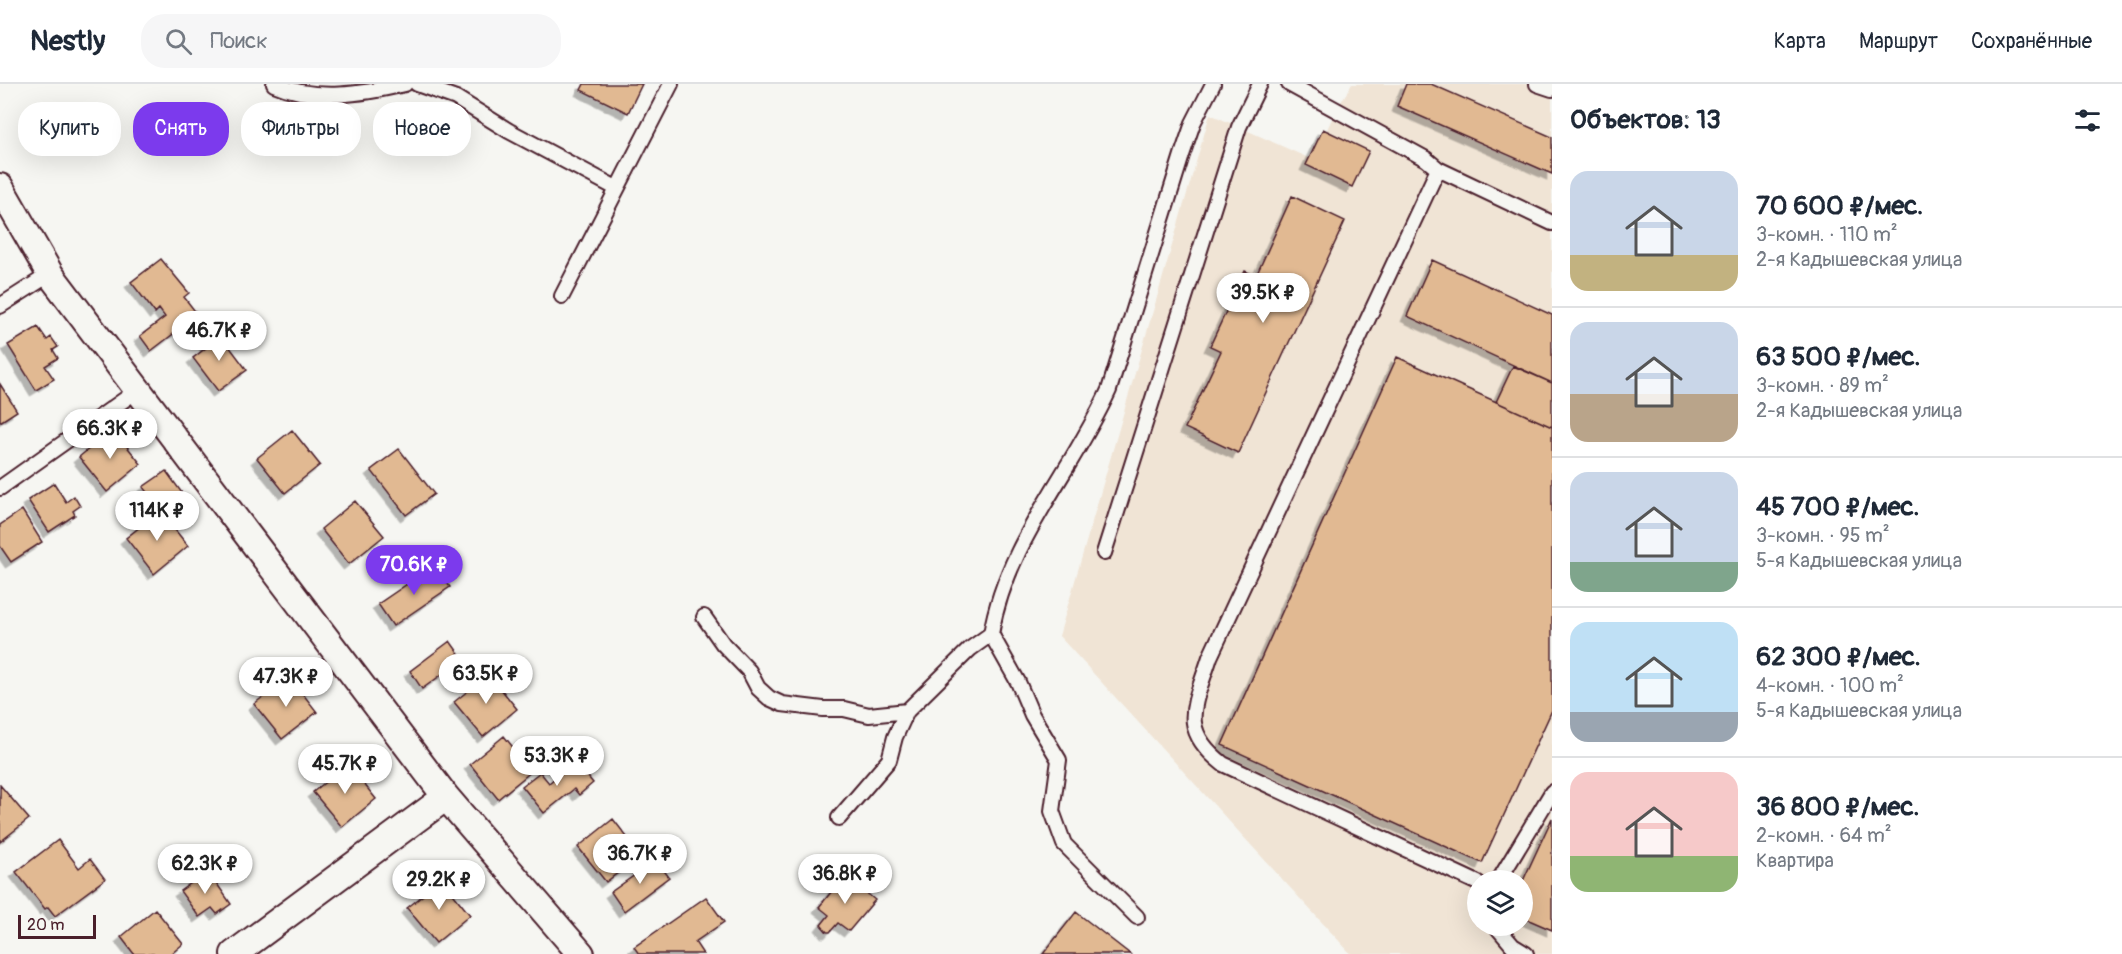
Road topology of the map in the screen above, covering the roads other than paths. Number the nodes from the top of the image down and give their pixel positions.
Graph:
1 (274, 84) edge
2 (405, 84) edge
3 (417, 84) edge
4 (671, 84) edge
5 (1214, 84) edge
6 (1260, 84) edge
7 (1289, 84) edge
8 (1537, 84) edge
9 (1552, 89) edge
10 (1438, 169) junction
11 (0, 187) edge
12 (616, 188) junction
13 (1552, 223) edge
14 (50, 274) junction
15 (562, 296) dead end
16 (0, 306) edge
17 (138, 390) junction
18 (0, 488) edge
19 (1104, 553) dead end
20 (704, 617) dead end
21 (991, 634) junction
22 (907, 711) junction
23 (1552, 792) edge
24 (446, 797) junction
25 (839, 818) dead end
26 (1506, 870) edge
27 (1467, 878) edge
28 (1137, 917) dead end
29 (1504, 936) edge
30 (234, 954) edge
31 (581, 954) edge
32 (1527, 954) edge

1 - 2 lane
3 - 12 lane
4 - 12 lane
5 - 21 lane
6 - 19 lane
7 - 10 lane
8 - 9 lane
10 - 13 lane
10 - 27 lane
11 - 14 street
12 - 15 lane
14 - 16 lane
14 - 17 street
17 - 18 lane
17 - 24 street
20 - 22 lane
21 - 22 lane
21 - 28 lane
22 - 25 lane
23 - 26 lane
24 - 30 street
24 - 31 street
29 - 32 lane

